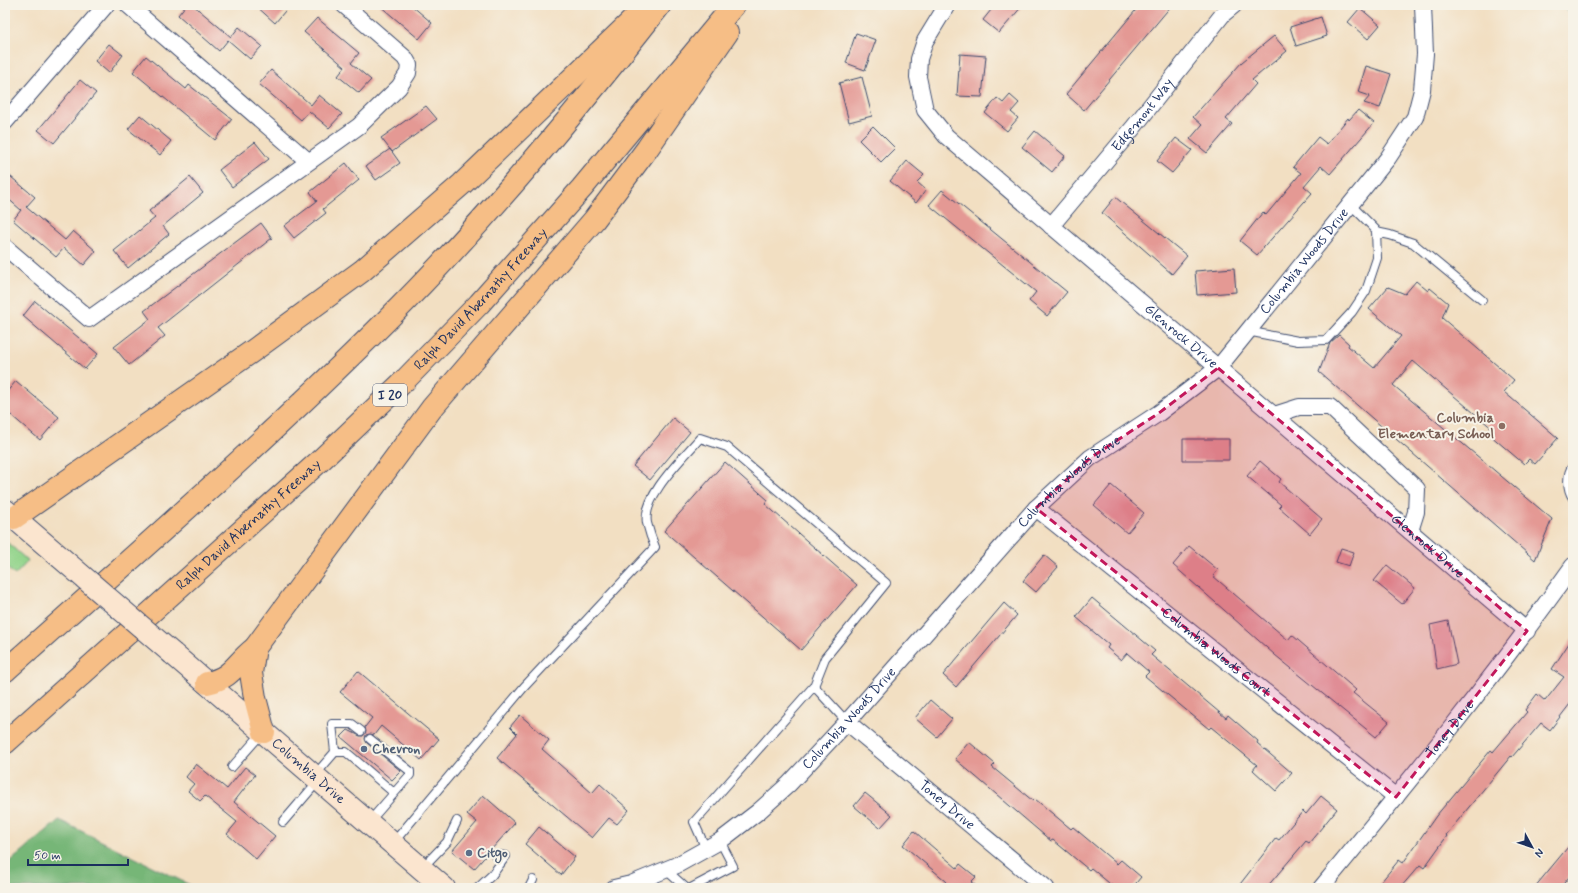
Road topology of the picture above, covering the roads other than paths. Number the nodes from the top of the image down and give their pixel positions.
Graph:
1 (106, 5) edge
2 (128, 5) edge
3 (344, 5) edge
4 (648, 5) edge
5 (660, 5) edge
6 (734, 5) edge
7 (745, 5) edge
8 (947, 5) edge
9 (1234, 5) edge
10 (1423, 5) edge
11 (5, 122) edge
12 (308, 161) junction
13 (1350, 204) junction
14 (1051, 226) junction
15 (1376, 232) junction
16 (5, 247) edge
17 (1482, 300) dead end
18 (1247, 331) junction
19 (1218, 368) junction
20 (1274, 415) junction
21 (1573, 466) edge
22 (1573, 498) edge
23 (1036, 508) junction
24 (9, 514) edge
25 (1410, 532) junction
26 (1573, 566) edge
27 (1527, 631) junction
28 (255, 648) junction
29 (5, 671) edge
30 (207, 683) junction
31 (814, 686) junction
32 (847, 722) junction
33 (361, 731) dead end
34 (264, 732) junction
35 (370, 739) dead end
36 (5, 743) edge
37 (335, 752) junction
38 (232, 767) dead end
39 (317, 778) junction
40 (394, 793) junction
41 (1396, 797) junction
42 (457, 821) dead end
43 (283, 822) dead end
44 (369, 823) junction
45 (393, 844) junction
46 (713, 845) junction
47 (495, 855) dead end
48 (421, 868) junction
49 (666, 870) junction
50 (533, 880) dead end
51 (633, 886) edge
52 (444, 888) edge
53 (478, 888) edge
54 (529, 888) edge
55 (614, 888) edge
56 (686, 888) edge
57 (691, 888) edge
58 (1046, 888) edge
59 (1321, 888) edge

1 - 11 street
2 - 12 street
3 - 12 street
4 - 24 highway
5 - 29 highway
6 - 36 highway, Ralph David Abernathy Freeway / I 20
7 - 28 highway
8 - 14 street, Glenrock Drive
9 - 14 street, Edgemont Way
10 - 13 street, Columbia Woods Drive
12 - 16 street
13 - 15 lane
13 - 18 street, Columbia Woods Drive
14 - 19 street, Glenrock Drive
15 - 17 lane
15 - 18 lane
18 - 19 street, Columbia Woods Drive
19 - 20 street, Glenrock Drive
19 - 23 street, Columbia Woods Drive
20 - 25 street, Glenrock Drive
20 - 25 street
21 - 22 lane
23 - 32 street, Columbia Woods Drive
23 - 41 street, Columbia Woods Court
24 - 30 main road, Columbia Drive, bridge
25 - 27 street, Glenrock Drive
26 - 27 street, Toney Drive
27 - 41 street, Toney Drive
28 - 30 highway
28 - 34 highway
30 - 34 main road, Columbia Drive
31 - 32 lane
31 - 45 lane
31 - 46 lane
32 - 46 street, Columbia Woods Drive
32 - 58 street, Toney Drive
33 - 37 lane
34 - 38 lane
34 - 39 main road, Columbia Drive
35 - 40 lane
37 - 39 lane
37 - 40 lane
39 - 43 lane
39 - 44 main road, Columbia Drive
40 - 44 lane
41 - 59 street, Toney Drive
42 - 48 lane
44 - 45 main road, Columbia Drive
45 - 48 main road, Columbia Drive
46 - 49 street, Columbia Woods Drive
46 - 57 lane
47 - 53 lane
48 - 52 main road, Columbia Drive
49 - 51 street, Columbia Woods Drive
49 - 56 lane
50 - 54 lane
51 - 55 street, Columbia Woods Drive

